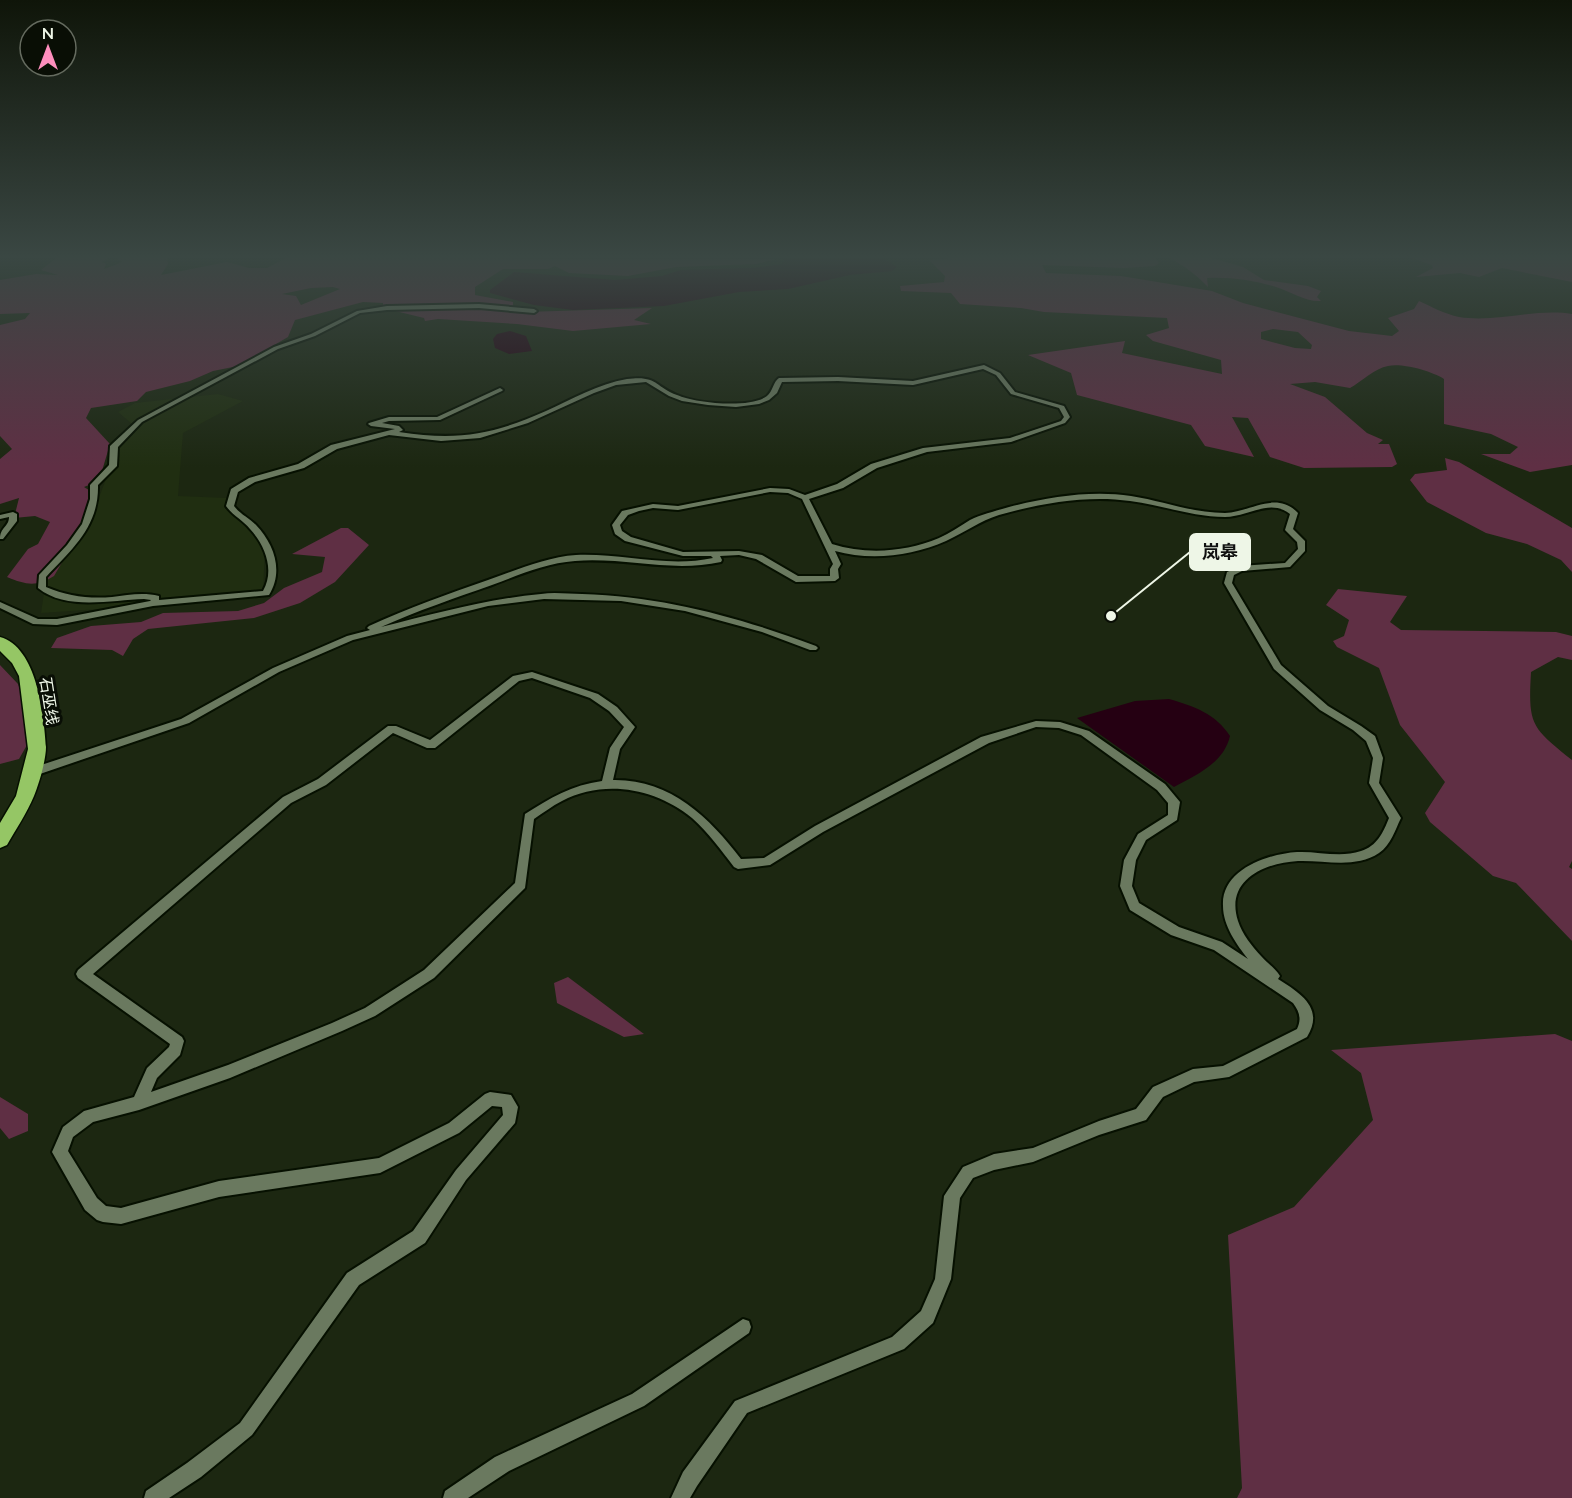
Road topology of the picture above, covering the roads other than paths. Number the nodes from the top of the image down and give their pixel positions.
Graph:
1 (329, 328) edge
2 (500, 390) dead end
3 (390, 433) junction
4 (805, 498) junction
5 (0, 517) edge
6 (0, 537) edge
7 (828, 546) junction
8 (715, 555) junction
9 (153, 603) junction
10 (0, 605) edge
11 (350, 638) junction
12 (0, 642) edge
13 (813, 648) dead end
14 (33, 772) junction
15 (607, 784) junction
16 (0, 840) edge
17 (1306, 1012) junction
18 (139, 1103) junction
19 (743, 1327) dead end
20 (153, 1498) edge
21 (452, 1498) edge
22 (680, 1498) edge

1 - 9 street
2 - 3 street
3 - 4 street
3 - 9 street
4 - 7 street
4 - 8 street
5 - 6 street
7 - 8 street
7 - 17 street
8 - 11 street
9 - 10 street
11 - 13 street
11 - 14 street
12 - 14 highway, 石巫线
14 - 16 highway, 石巫线
15 - 17 street
15 - 18 street
15 - 18 street
17 - 22 street
18 - 20 street
19 - 21 street

